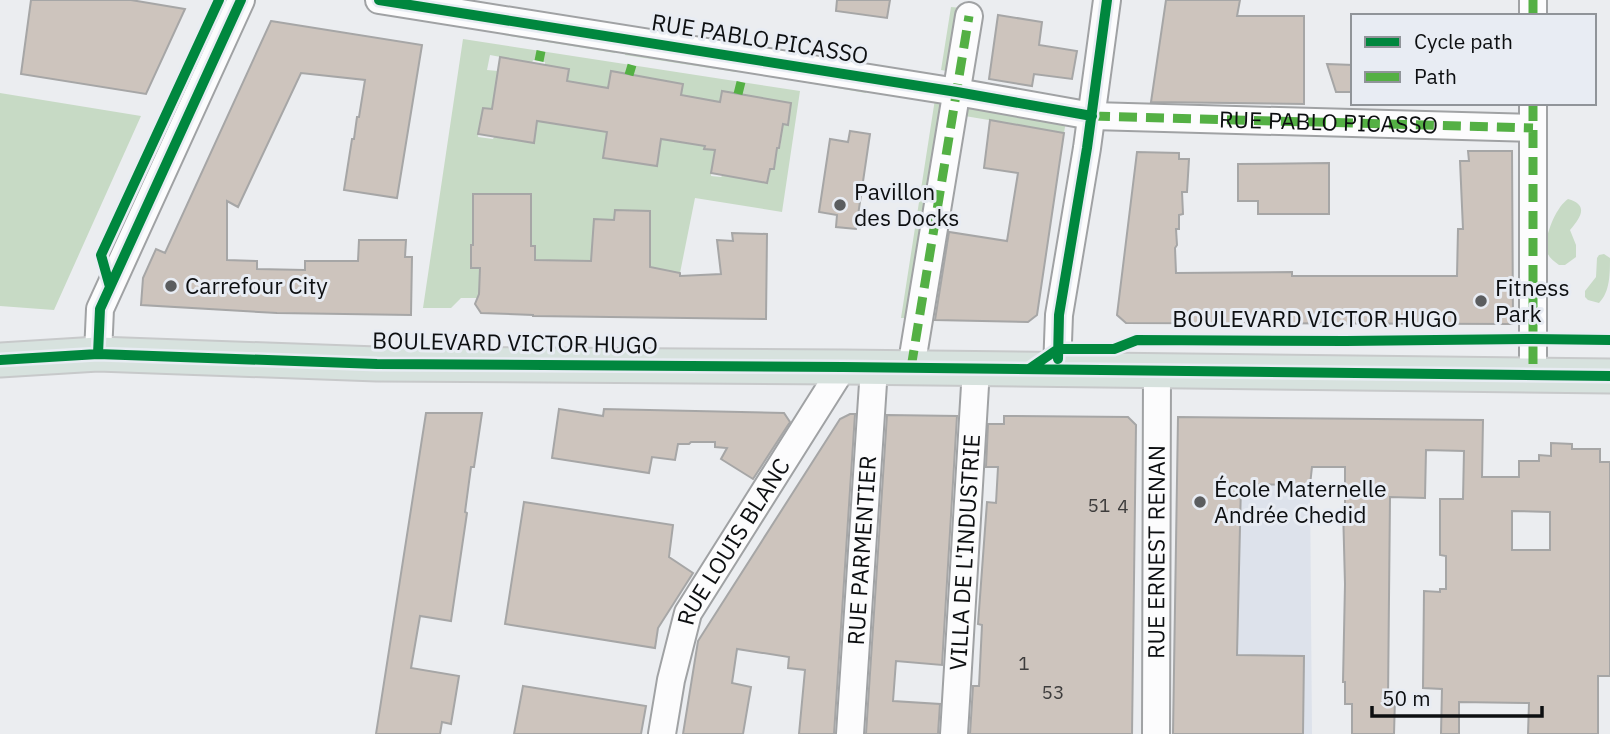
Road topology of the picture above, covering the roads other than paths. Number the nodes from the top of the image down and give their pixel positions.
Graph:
1 (241, 0) edge
2 (379, 0) edge
3 (1107, 0) edge
4 (969, 16) dead end
5 (957, 92) junction
6 (1533, 115) edge
7 (1092, 116) junction
8 (98, 355) junction
9 (0, 360) edge
10 (859, 368) junction
11 (911, 368) junction
12 (976, 369) junction
13 (1057, 369) junction
14 (1157, 371) junction
15 (1533, 375) junction
16 (1610, 376) edge
17 (662, 734) edge
18 (850, 734) edge
19 (954, 734) edge
20 (1156, 734) edge

1 - 8 street
2 - 5 street, RUE PABLO PICASSO
3 - 7 street
4 - 5 street
5 - 7 street, RUE PABLO PICASSO
5 - 11 street
6 - 7 street, RUE PABLO PICASSO
6 - 15 street
7 - 13 street
8 - 9 main road, BOULEVARD VICTOR HUGO
8 - 10 main road, BOULEVARD VICTOR HUGO
10 - 11 main road, BOULEVARD VICTOR HUGO
10 - 17 street, RUE LOUIS BLANC
10 - 18 street, RUE PARMENTIER
11 - 12 main road, BOULEVARD VICTOR HUGO
12 - 13 main road, BOULEVARD VICTOR HUGO
12 - 19 street, VILLA DE L'INDUSTRIE
13 - 14 main road, BOULEVARD VICTOR HUGO
14 - 15 main road, BOULEVARD VICTOR HUGO
14 - 20 street, RUE ERNEST RENAN
15 - 16 main road, BOULEVARD VICTOR HUGO

